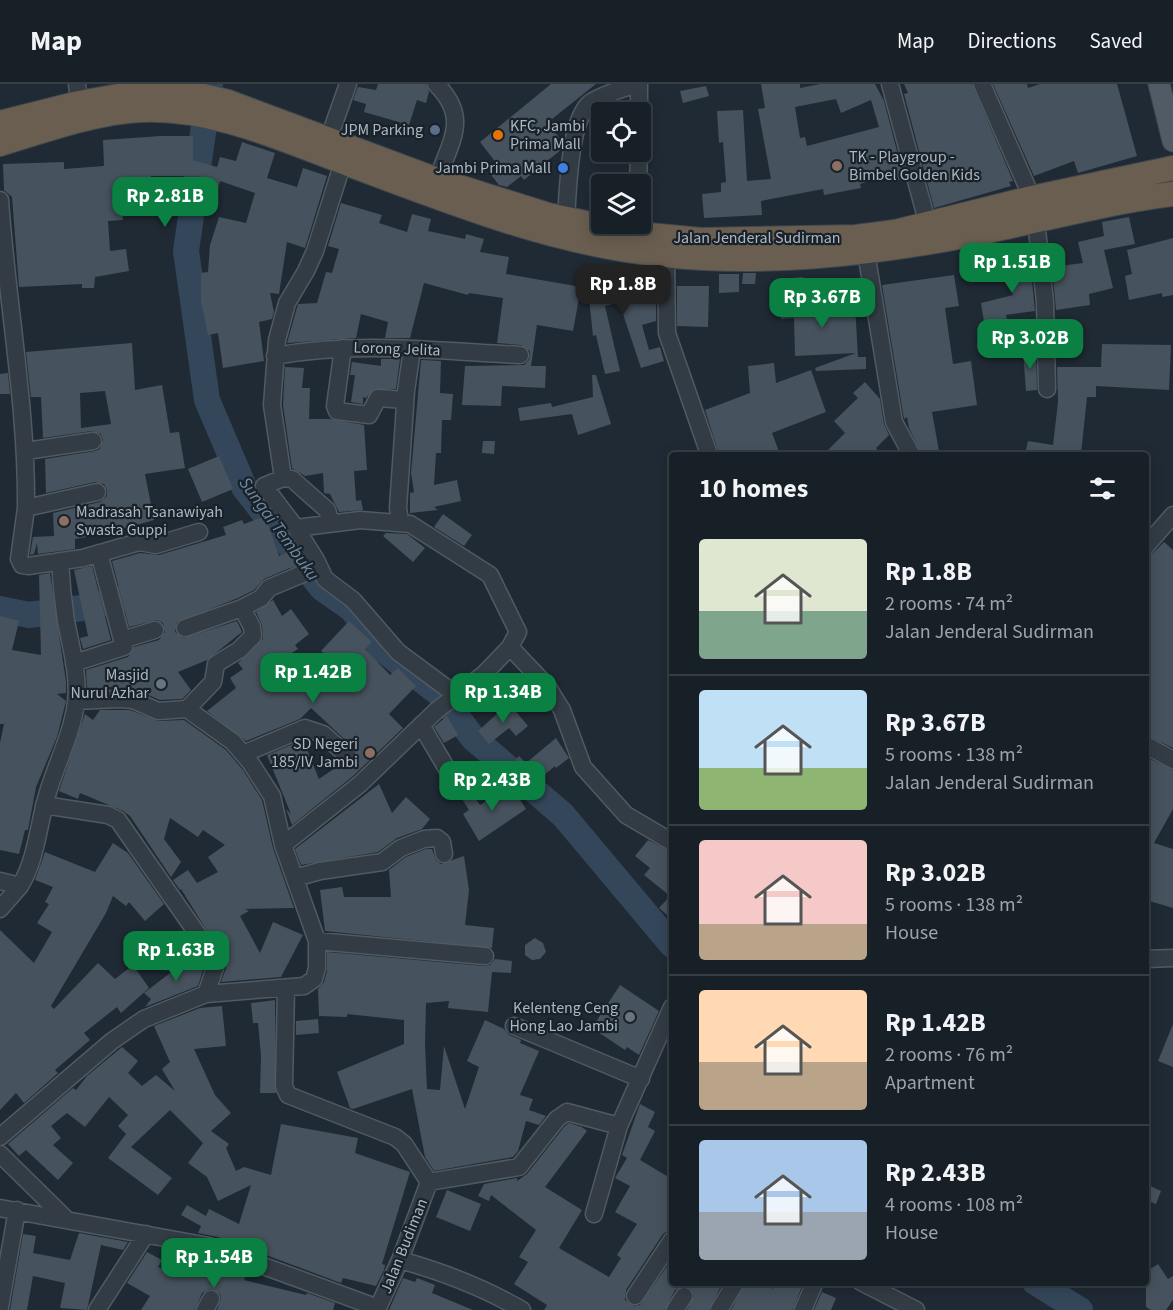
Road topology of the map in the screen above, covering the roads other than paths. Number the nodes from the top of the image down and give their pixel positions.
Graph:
1 (348, 84) edge
2 (436, 84) edge
3 (638, 84) edge
4 (890, 84) edge
5 (982, 84) edge
6 (1159, 84) edge
7 (78, 93) edge
8 (189, 102) junction
9 (639, 102) edge
10 (225, 110) junction
11 (40, 122) junction
12 (0, 123) edge
13 (329, 138) junction
14 (1173, 141) edge
15 (0, 144) edge
16 (344, 162) junction
17 (1173, 168) edge
18 (438, 180) junction
19 (1173, 194) edge
20 (0, 200) edge
21 (1034, 209) junction
22 (556, 217) junction
23 (591, 222) edge
24 (928, 225) junction
25 (651, 234) edge
26 (754, 250) junction
27 (866, 252) junction
28 (666, 255) junction
29 (276, 348) junction
30 (343, 348) junction
31 (412, 349) junction
32 (520, 355) dead end
33 (1047, 389) dead end
34 (405, 400) junction
35 (93, 441) dead end
36 (26, 451) junction
37 (709, 452) edge
38 (909, 452) edge
39 (283, 478) junction
40 (97, 492) dead end
41 (26, 508) junction
42 (1173, 515) edge
43 (400, 521) junction
44 (331, 523) junction
45 (296, 528) junction
46 (199, 532) dead end
47 (1149, 543) edge
48 (99, 554) junction
49 (60, 561) junction
50 (312, 569) junction
51 (242, 608) junction
52 (185, 628) dead end
53 (155, 630) dead end
54 (122, 640) junction
55 (510, 647) junction
56 (74, 663) junction
57 (76, 701) junction
58 (447, 702) junction
59 (187, 709) junction
60 (421, 725) junction
61 (1149, 747) edge
62 (243, 754) junction
63 (348, 756) dead end
64 (1173, 760) edge
65 (453, 779) dead end
66 (44, 805) junction
67 (669, 840) edge
68 (283, 845) junction
69 (444, 854) dead end
70 (295, 878) junction
71 (0, 881) edge
72 (20, 886) junction
73 (0, 909) edge
74 (317, 941) junction
75 (485, 956) dead end
76 (1173, 958) edge
77 (1149, 959) edge
78 (286, 989) junction
79 (206, 994) junction
80 (669, 1014) edge
81 (514, 1026) dead end
82 (641, 1079) junction
83 (619, 1126) junction
84 (0, 1137) edge
85 (0, 1154) edge
86 (429, 1182) junction
87 (8, 1209) edge
88 (594, 1214) dead end
89 (65, 1218) junction
90 (146, 1234) junction
91 (669, 1245) edge
92 (400, 1260) junction
93 (734, 1286) edge
94 (813, 1286) edge
95 (869, 1286) edge
96 (635, 1296) dead end
97 (0, 1307) edge
98 (378, 1309) edge
99 (96, 1310) edge
100 (522, 1310) edge
101 (719, 1310) edge
102 (803, 1310) edge
103 (916, 1310) edge

1 - 13 street
2 - 18 street
3 - 9 street
3 - 22 street
4 - 24 street
5 - 21 street
6 - 14 main road
7 - 8 highway, Jalan Jenderal Sudirman
7 - 11 highway, Jalan Jenderal Sudirman
8 - 10 highway, Jalan Jenderal Sudirman
8 - 11 highway, Jalan Jenderal Sudirman
10 - 13 highway, Jalan Jenderal Sudirman
10 - 16 highway, Jalan Jenderal Sudirman
11 - 12 highway, Jalan Jenderal Sudirman
11 - 15 highway, Jalan Jenderal Sudirman
13 - 18 highway, Jalan Jenderal Sudirman
16 - 22 highway, Jalan Jenderal Sudirman
16 - 29 street
17 - 21 highway, Jalan Jenderal Sudirman
18 - 22 highway, Jalan Jenderal Sudirman
19 - 21 highway, Jalan Jenderal Sudirman
20 - 36 street
21 - 24 highway, Jalan Jenderal Sudirman
21 - 27 highway, Jalan Jenderal Sudirman
21 - 33 street
22 - 23 highway, Jalan Jenderal Sudirman
22 - 28 highway, Jalan Jenderal Sudirman
24 - 26 highway, Jalan Jenderal Sudirman
25 - 26 highway, Jalan Jenderal Sudirman
26 - 27 highway, Jalan Jenderal Sudirman
26 - 28 highway, Jalan Jenderal Sudirman
27 - 38 street
28 - 37 street
29 - 30 street, Lorong Jelita
29 - 39 street
30 - 31 street, Lorong Jelita
30 - 34 street
31 - 32 street, Lorong Jelita
31 - 34 street
34 - 43 street
35 - 36 street
36 - 41 street
39 - 44 street
39 - 45 street
40 - 41 street
41 - 49 street
42 - 47 street
43 - 44 street
43 - 55 street
44 - 45 street
45 - 50 street
46 - 48 street
48 - 49 street
48 - 54 street
49 - 56 street
50 - 51 street
50 - 58 street
51 - 52 street
51 - 59 street
53 - 54 street
54 - 56 street
55 - 58 street
55 - 67 street
56 - 57 street
57 - 59 street
57 - 66 street
58 - 60 street
59 - 62 street
60 - 65 street
60 - 68 street
61 - 64 street
62 - 63 street
62 - 68 street
66 - 72 street
66 - 79 street
68 - 70 street
69 - 70 street
70 - 74 street
71 - 72 street
72 - 73 street
74 - 75 street
74 - 78 street
76 - 77 street
78 - 79 street
78 - 86 street
79 - 84 street
80 - 82 street
81 - 82 street
82 - 83 street
83 - 86 street
83 - 88 street
85 - 89 street
86 - 92 street, Jalan Budiman
87 - 89 street
87 - 97 street
89 - 90 street
90 - 98 street
90 - 99 street
91 - 96 street
92 - 98 street, Jalan Budiman
92 - 100 street
93 - 101 street
94 - 102 street
95 - 103 street

